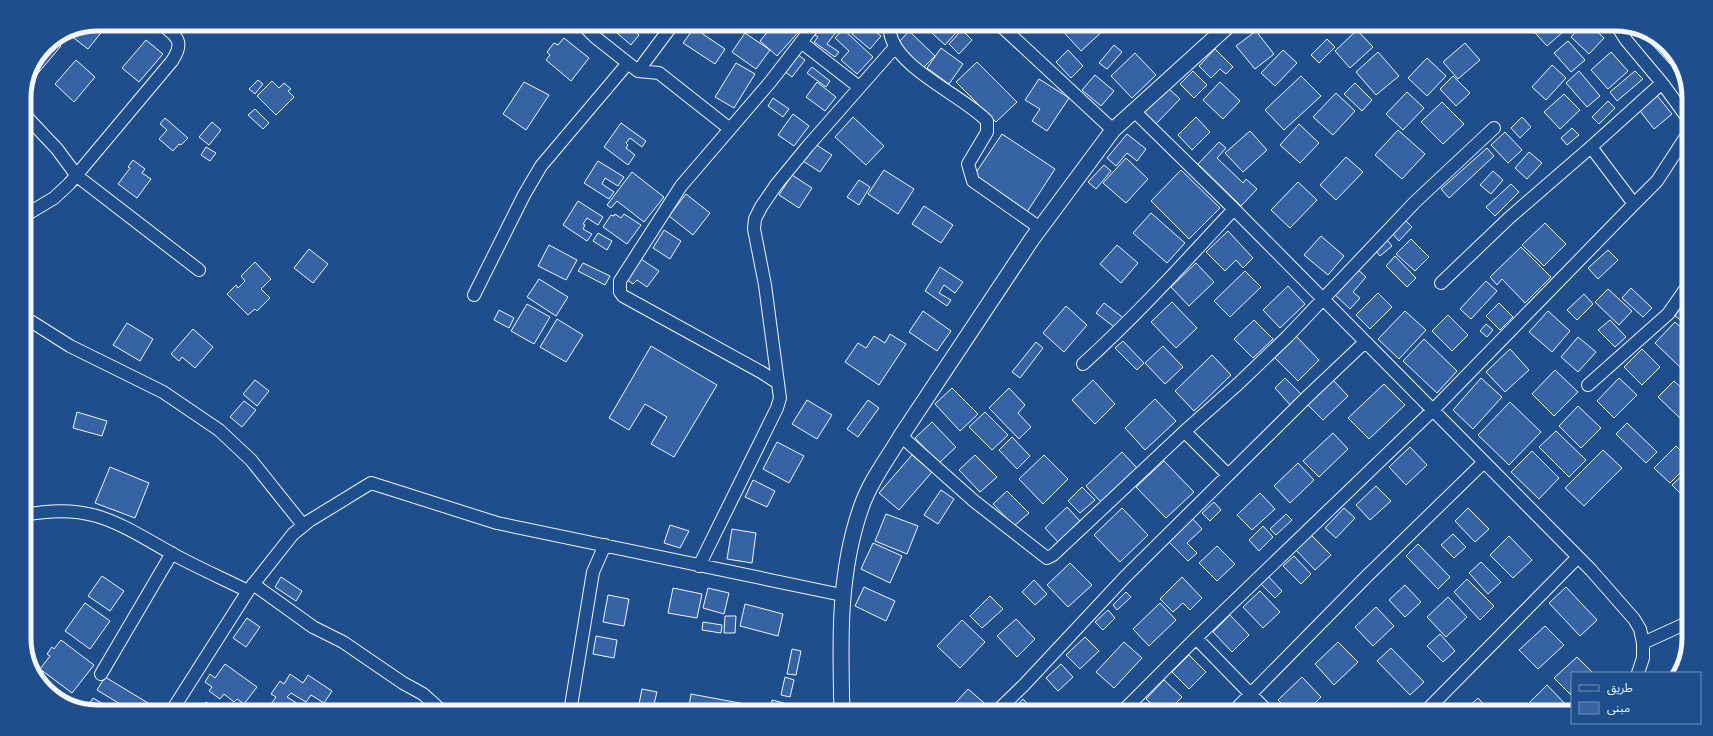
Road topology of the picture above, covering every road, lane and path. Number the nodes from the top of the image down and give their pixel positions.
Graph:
1 (171, 31) edge
2 (589, 31) edge
3 (668, 31) edge
4 (810, 31) edge
5 (891, 31) edge
6 (1007, 31) edge
7 (1222, 31) edge
8 (1621, 31) edge
9 (801, 42) junction
10 (895, 47) junction
11 (628, 63) junction
12 (638, 71) junction
13 (1662, 83) junction
14 (859, 87) junction
15 (1682, 110) edge
16 (1134, 111) junction
17 (31, 122) edge
18 (1494, 128) dead end
19 (730, 129) junction
20 (1113, 130) junction
21 (1682, 143) edge
22 (1591, 147) junction
23 (77, 176) junction
24 (1634, 204) junction
25 (1234, 209) junction
26 (31, 212) edge
27 (1040, 228) junction
28 (199, 270) dead end
29 (1442, 283) dead end
30 (1682, 294) edge
31 (474, 296) dead end
32 (1323, 299) junction
33 (31, 321) edge
34 (1365, 342) junction
35 (1084, 364) dead end
36 (778, 383) junction
37 (1588, 385) dead end
38 (1433, 410) junction
39 (1185, 431) junction
40 (901, 436) junction
41 (1484, 462) junction
42 (1228, 475) junction
43 (31, 514) edge
44 (303, 525) junction
45 (606, 545) junction
46 (172, 553) junction
47 (1578, 557) junction
48 (699, 566) junction
49 (251, 588) junction
50 (842, 595) junction
51 (1682, 625) edge
52 (1196, 638) junction
53 (1643, 643) junction
54 (1638, 672) edge
55 (101, 674) dead end
56 (1250, 695) junction
57 (176, 705) edge
58 (435, 705) edge
59 (571, 705) edge
60 (842, 705) edge
61 (1003, 705) edge
62 (1129, 705) edge
63 (1240, 705) edge
64 (1261, 705) edge
65 (1432, 705) edge

1 - 23 street
2 - 11 street
3 - 12 street
4 - 9 street
5 - 10 street
6 - 20 street
7 - 16 street
8 - 13 street
9 - 14 street
9 - 19 street
10 - 14 street
10 - 27 street
11 - 12 street
11 - 31 street
12 - 19 street
13 - 15 street
13 - 22 street
14 - 36 street
16 - 20 street
16 - 25 street
17 - 23 street
18 - 32 street
19 - 36 street
20 - 27 street
21 - 24 street
22 - 24 street
22 - 29 street
23 - 26 street
23 - 28 street
24 - 38 street
25 - 32 street
25 - 35 street
27 - 40 street
30 - 37 street
32 - 34 street
32 - 39 street
33 - 44 street
34 - 38 street
34 - 42 street
36 - 48 street
38 - 41 street
38 - 52 street
39 - 40 street
39 - 42 street
40 - 50 street
41 - 47 street
41 - 56 street
42 - 61 street
43 - 46 street
44 - 45 street
44 - 49 street
45 - 48 street
45 - 59 street
46 - 49 street
46 - 55 street
47 - 53 street
47 - 65 street
48 - 50 street
49 - 57 street
49 - 58 street
50 - 60 street
51 - 53 street
52 - 56 street
52 - 62 street
53 - 54 street
56 - 63 street
56 - 64 street

